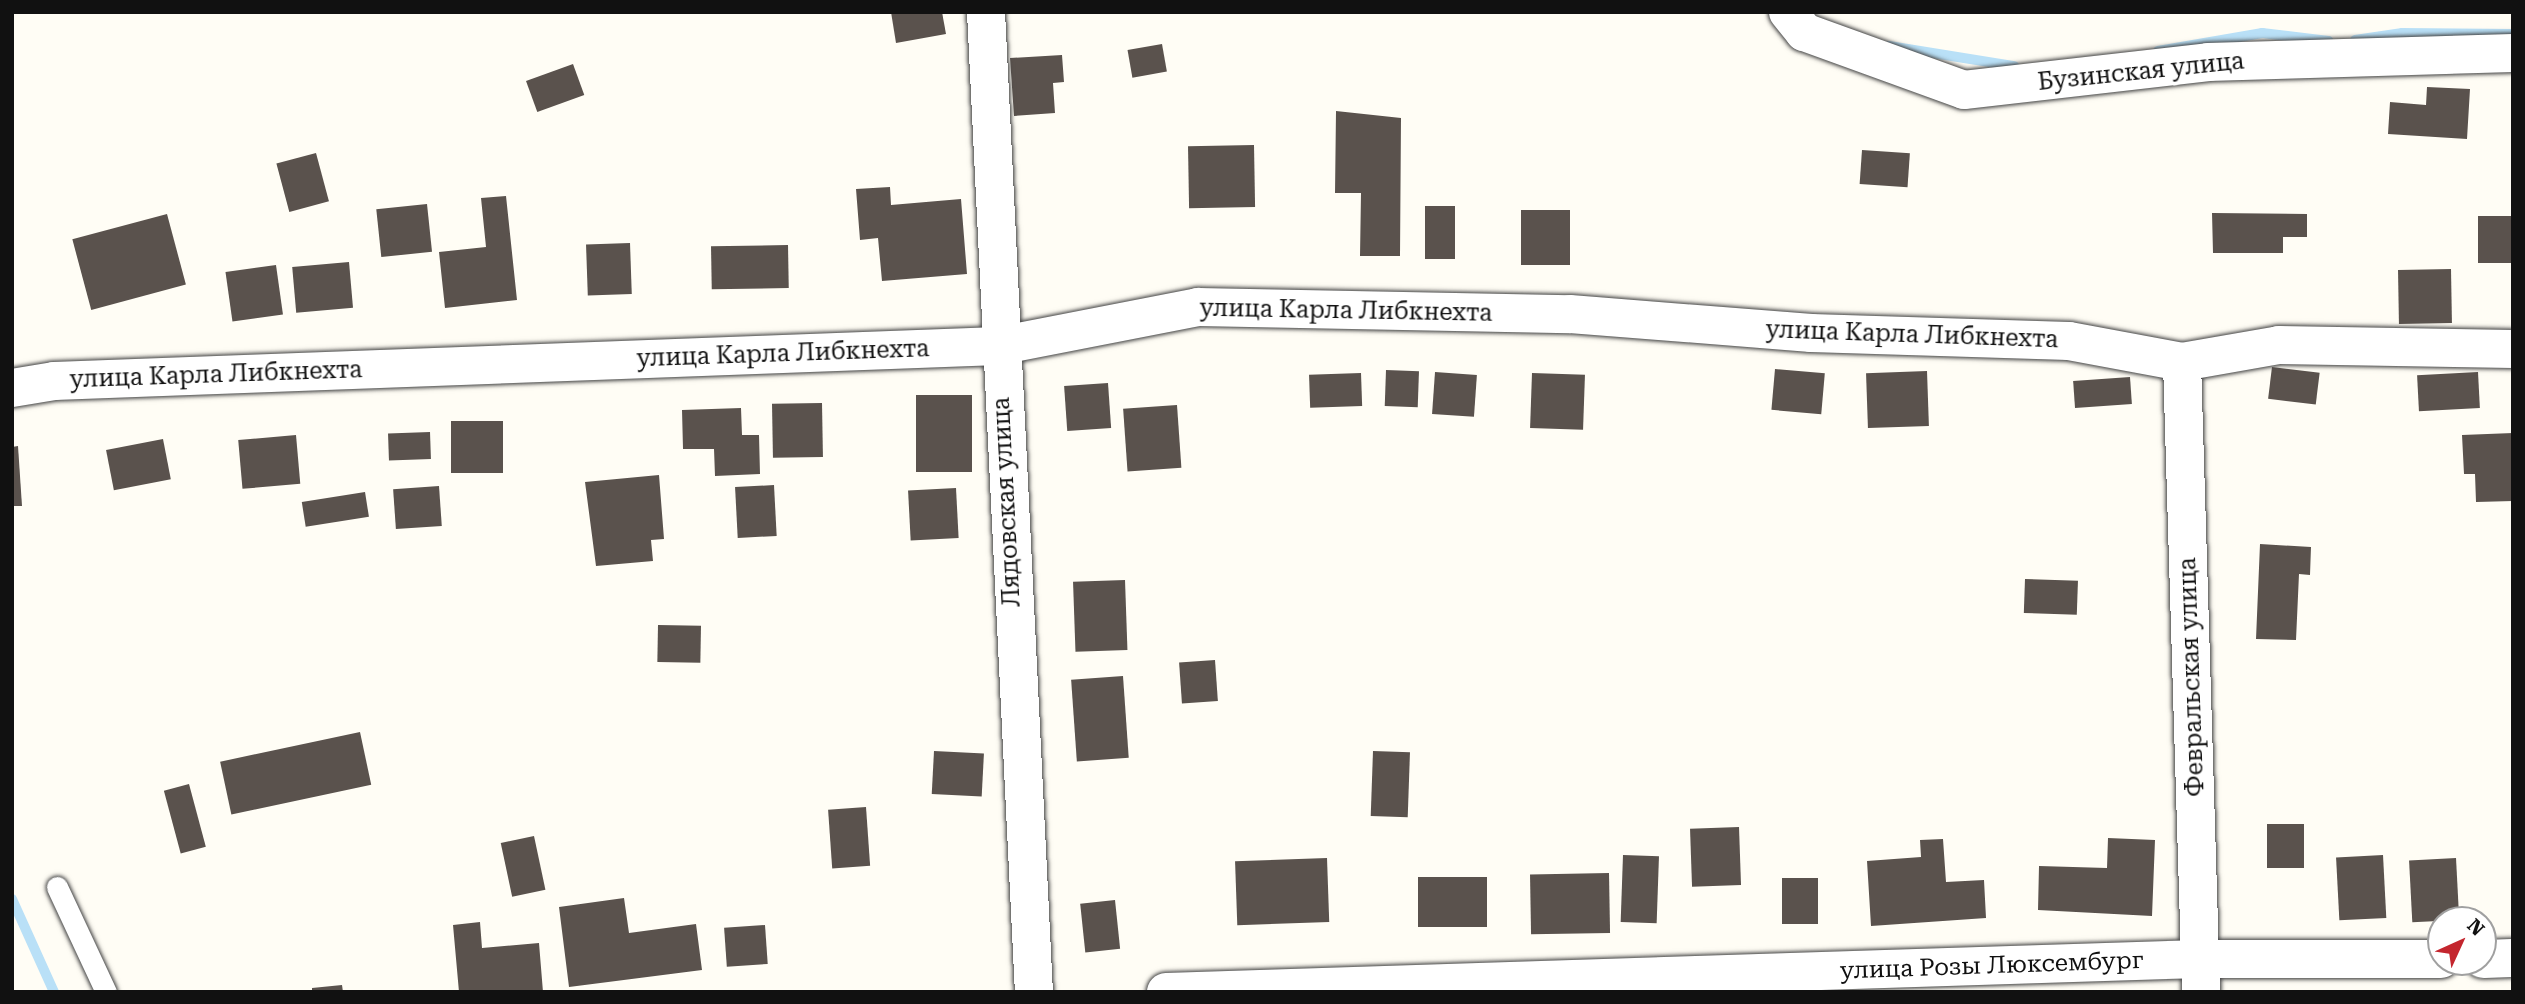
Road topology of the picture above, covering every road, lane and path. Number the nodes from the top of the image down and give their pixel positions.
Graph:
1 (986, 12) edge
2 (1796, 22) edge
3 (2513, 53) edge
4 (998, 346) junction
5 (2513, 349) edge
6 (2182, 362) junction
7 (12, 388) edge
8 (57, 887) dead end
9 (2427, 960) edge
10 (2201, 976) edge
11 (106, 992) edge
12 (1034, 992) edge
13 (1166, 992) edge

1 - 4 street, Лядовская улица
2 - 3 street, Бузинская улица
4 - 6 street, улица Карла Либкнехта
4 - 7 street, улица Карла Либкнехта
4 - 12 street, Лядовская улица
5 - 6 street, улица Карла Либкнехта
6 - 10 street, Февральская улица
8 - 11 lane
9 - 10 street, улица Розы Люксембург
10 - 13 street, улица Розы Люксембург

